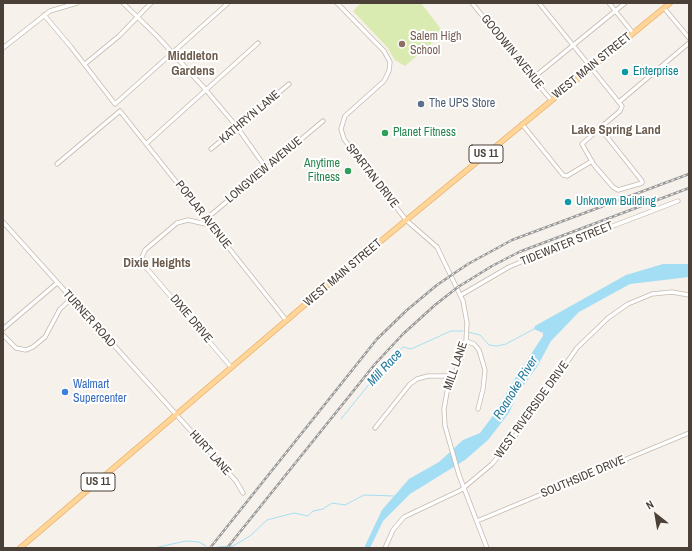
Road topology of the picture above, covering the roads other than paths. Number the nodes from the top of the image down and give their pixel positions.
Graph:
1 (78, 3) edge
2 (123, 3) edge
3 (151, 3) edge
4 (337, 3) edge
5 (472, 3) edge
6 (539, 3) edge
7 (609, 3) edge
8 (625, 3) edge
9 (670, 3) edge
10 (227, 4) edge
11 (56, 5) edge
12 (664, 8) junction
13 (615, 11) junction
14 (44, 15) junction
15 (137, 17) junction
16 (633, 33) junction
17 (689, 38) edge
18 (258, 43) dead end
19 (689, 43) edge
20 (574, 45) junction
21 (3, 48) edge
22 (172, 53) junction
23 (85, 64) junction
24 (591, 67) junction
25 (533, 78) junction
26 (289, 84) dead end
27 (206, 90) junction
28 (551, 100) junction
29 (619, 102) junction
30 (323, 121) dead end
31 (522, 124) junction
32 (237, 127) junction
33 (600, 128) junction
34 (146, 143) junction
35 (211, 149) dead end
36 (592, 161) junction
37 (57, 164) dead end
38 (266, 168) junction
39 (678, 201) dead end
40 (206, 219) junction
41 (406, 220) junction
42 (3, 222) edge
43 (211, 225) junction
44 (57, 283) junction
45 (461, 295) junction
46 (689, 295) edge
47 (71, 299) junction
48 (286, 320) junction
49 (3, 329) edge
50 (3, 335) edge
51 (466, 341) junction
52 (231, 367) junction
53 (453, 376) junction
54 (478, 409) dead end
55 (175, 415) junction
56 (375, 428) dead end
57 (689, 433) edge
58 (464, 488) junction
59 (243, 493) dead end
60 (477, 521) junction
61 (20, 548) edge
62 (385, 548) edge
63 (487, 548) edge

1 - 11 street
2 - 15 street
3 - 15 street
4 - 41 street, SPARTAN DRIVE
5 - 25 street, GOODWIN AVENUE
6 - 20 street
7 - 13 street
8 - 13 street
9 - 12 main road, WEST MAIN STREET / US 11
10 - 22 street
11 - 14 street
12 - 16 main road, WEST MAIN STREET / US 11
12 - 17 street
13 - 16 street
13 - 20 street
14 - 21 street
14 - 23 street
15 - 22 street
15 - 23 street
16 - 24 main road, WEST MAIN STREET / US 11
18 - 27 street
19 - 29 street
20 - 24 street
20 - 25 street
22 - 23 street
22 - 27 street
24 - 28 main road, WEST MAIN STREET / US 11
24 - 29 street
25 - 28 street, GOODWIN AVENUE
26 - 32 street, KATHRYN LANE
27 - 32 street
27 - 34 street
28 - 31 main road, WEST MAIN STREET / US 11
29 - 33 street
30 - 38 street, LONGVIEW AVENUE
31 - 36 street
31 - 41 main road, WEST MAIN STREET / US 11
32 - 35 street, KATHRYN LANE
32 - 38 street
33 - 36 street
33 - 36 street
34 - 37 street, POPLAR AVENUE
34 - 40 street, POPLAR AVENUE
38 - 40 street, LONGVIEW AVENUE
39 - 45 street, TIDEWATER STREET
40 - 43 street, POPLAR AVENUE
41 - 45 street, MILL LANE
41 - 48 main road, WEST MAIN STREET / US 11
42 - 44 street, TURNER ROAD
43 - 48 street, POPLAR AVENUE
43 - 52 street, DIXIE DRIVE
44 - 47 street, TURNER ROAD
44 - 49 street
45 - 51 street, MILL LANE
46 - 58 street, WEST RIVERSIDE DRIVE
47 - 50 street
47 - 55 street, TURNER ROAD
48 - 52 main road, WEST MAIN STREET / US 11
51 - 53 street, MILL LANE
51 - 54 street
52 - 55 main road, WEST MAIN STREET / US 11
53 - 56 street
53 - 58 street, MILL LANE
55 - 59 street, HURT LANE
55 - 61 main road, WEST MAIN STREET / US 11
57 - 60 street, SOUTHSIDE DRIVE
58 - 60 street, MILL LANE
58 - 62 street, WEST RIVERSIDE DRIVE
60 - 63 street, MILL LANE

